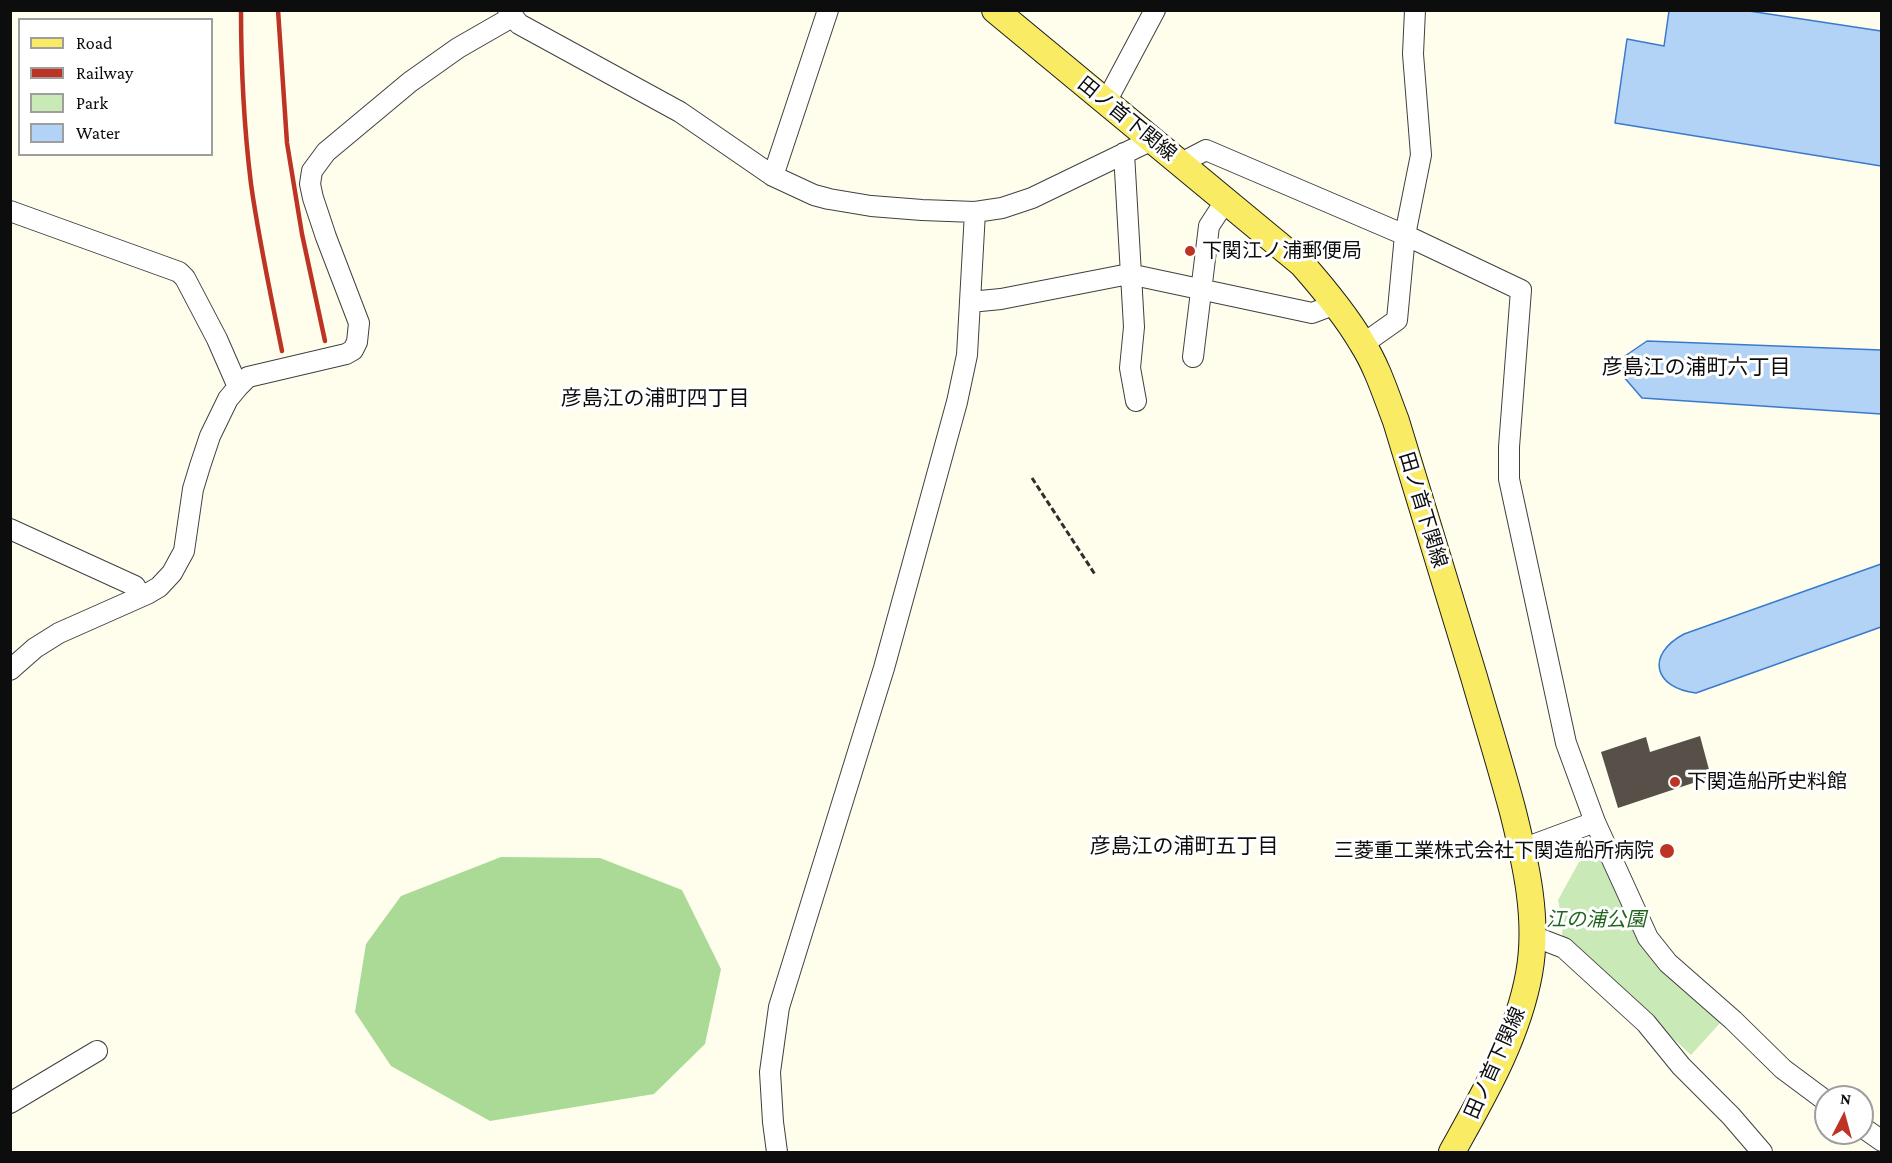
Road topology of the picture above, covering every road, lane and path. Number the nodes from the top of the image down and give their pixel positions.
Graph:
1 (828, 10) edge
2 (995, 10) edge
3 (1155, 10) edge
4 (1415, 10) edge
5 (510, 14) edge
6 (1106, 102) junction
7 (1152, 140) junction
8 (1124, 153) junction
9 (1181, 163) junction
10 (773, 176) junction
11 (1226, 200) junction
12 (10, 211) edge
13 (975, 212) junction
14 (1405, 235) junction
15 (1129, 274) junction
16 (1202, 289) junction
17 (970, 302) junction
18 (1336, 304) junction
19 (1364, 344) junction
20 (1193, 357) dead end
21 (238, 387) junction
22 (1136, 401) dead end
23 (1032, 478) dead end
24 (10, 529) edge
25 (1096, 576) dead end
26 (140, 596) junction
27 (10, 670) edge
28 (1595, 822) junction
29 (1522, 849) junction
30 (1533, 936) junction
31 (97, 1051) dead end
32 (1814, 1092) edge
33 (10, 1103) edge
34 (777, 1152) edge
35 (1452, 1152) edge
36 (1762, 1152) edge

1 - 10 street
2 - 6 main road, 田ノ首下関線
3 - 6 street
4 - 14 street
5 - 10 street
5 - 21 street
6 - 7 main road, 田ノ首下関線
7 - 8 street
7 - 9 main road, 田ノ首下関線
8 - 13 street
8 - 15 street
9 - 11 main road, 田ノ首下関線
9 - 14 street
10 - 13 street
11 - 16 street
11 - 18 main road, 田ノ首下関線
12 - 21 street
13 - 17 street
14 - 19 street
14 - 28 street
15 - 16 street
15 - 17 street
15 - 22 street
16 - 18 street
16 - 20 street
17 - 34 street
18 - 19 main road, 田ノ首下関線
19 - 29 main road, 田ノ首下関線
21 - 26 street
23 - 25 path
24 - 26 street
26 - 27 street
28 - 29 street
28 - 32 street
29 - 30 main road, 田ノ首下関線
30 - 35 main road, 田ノ首下関線
30 - 36 street
31 - 33 street

